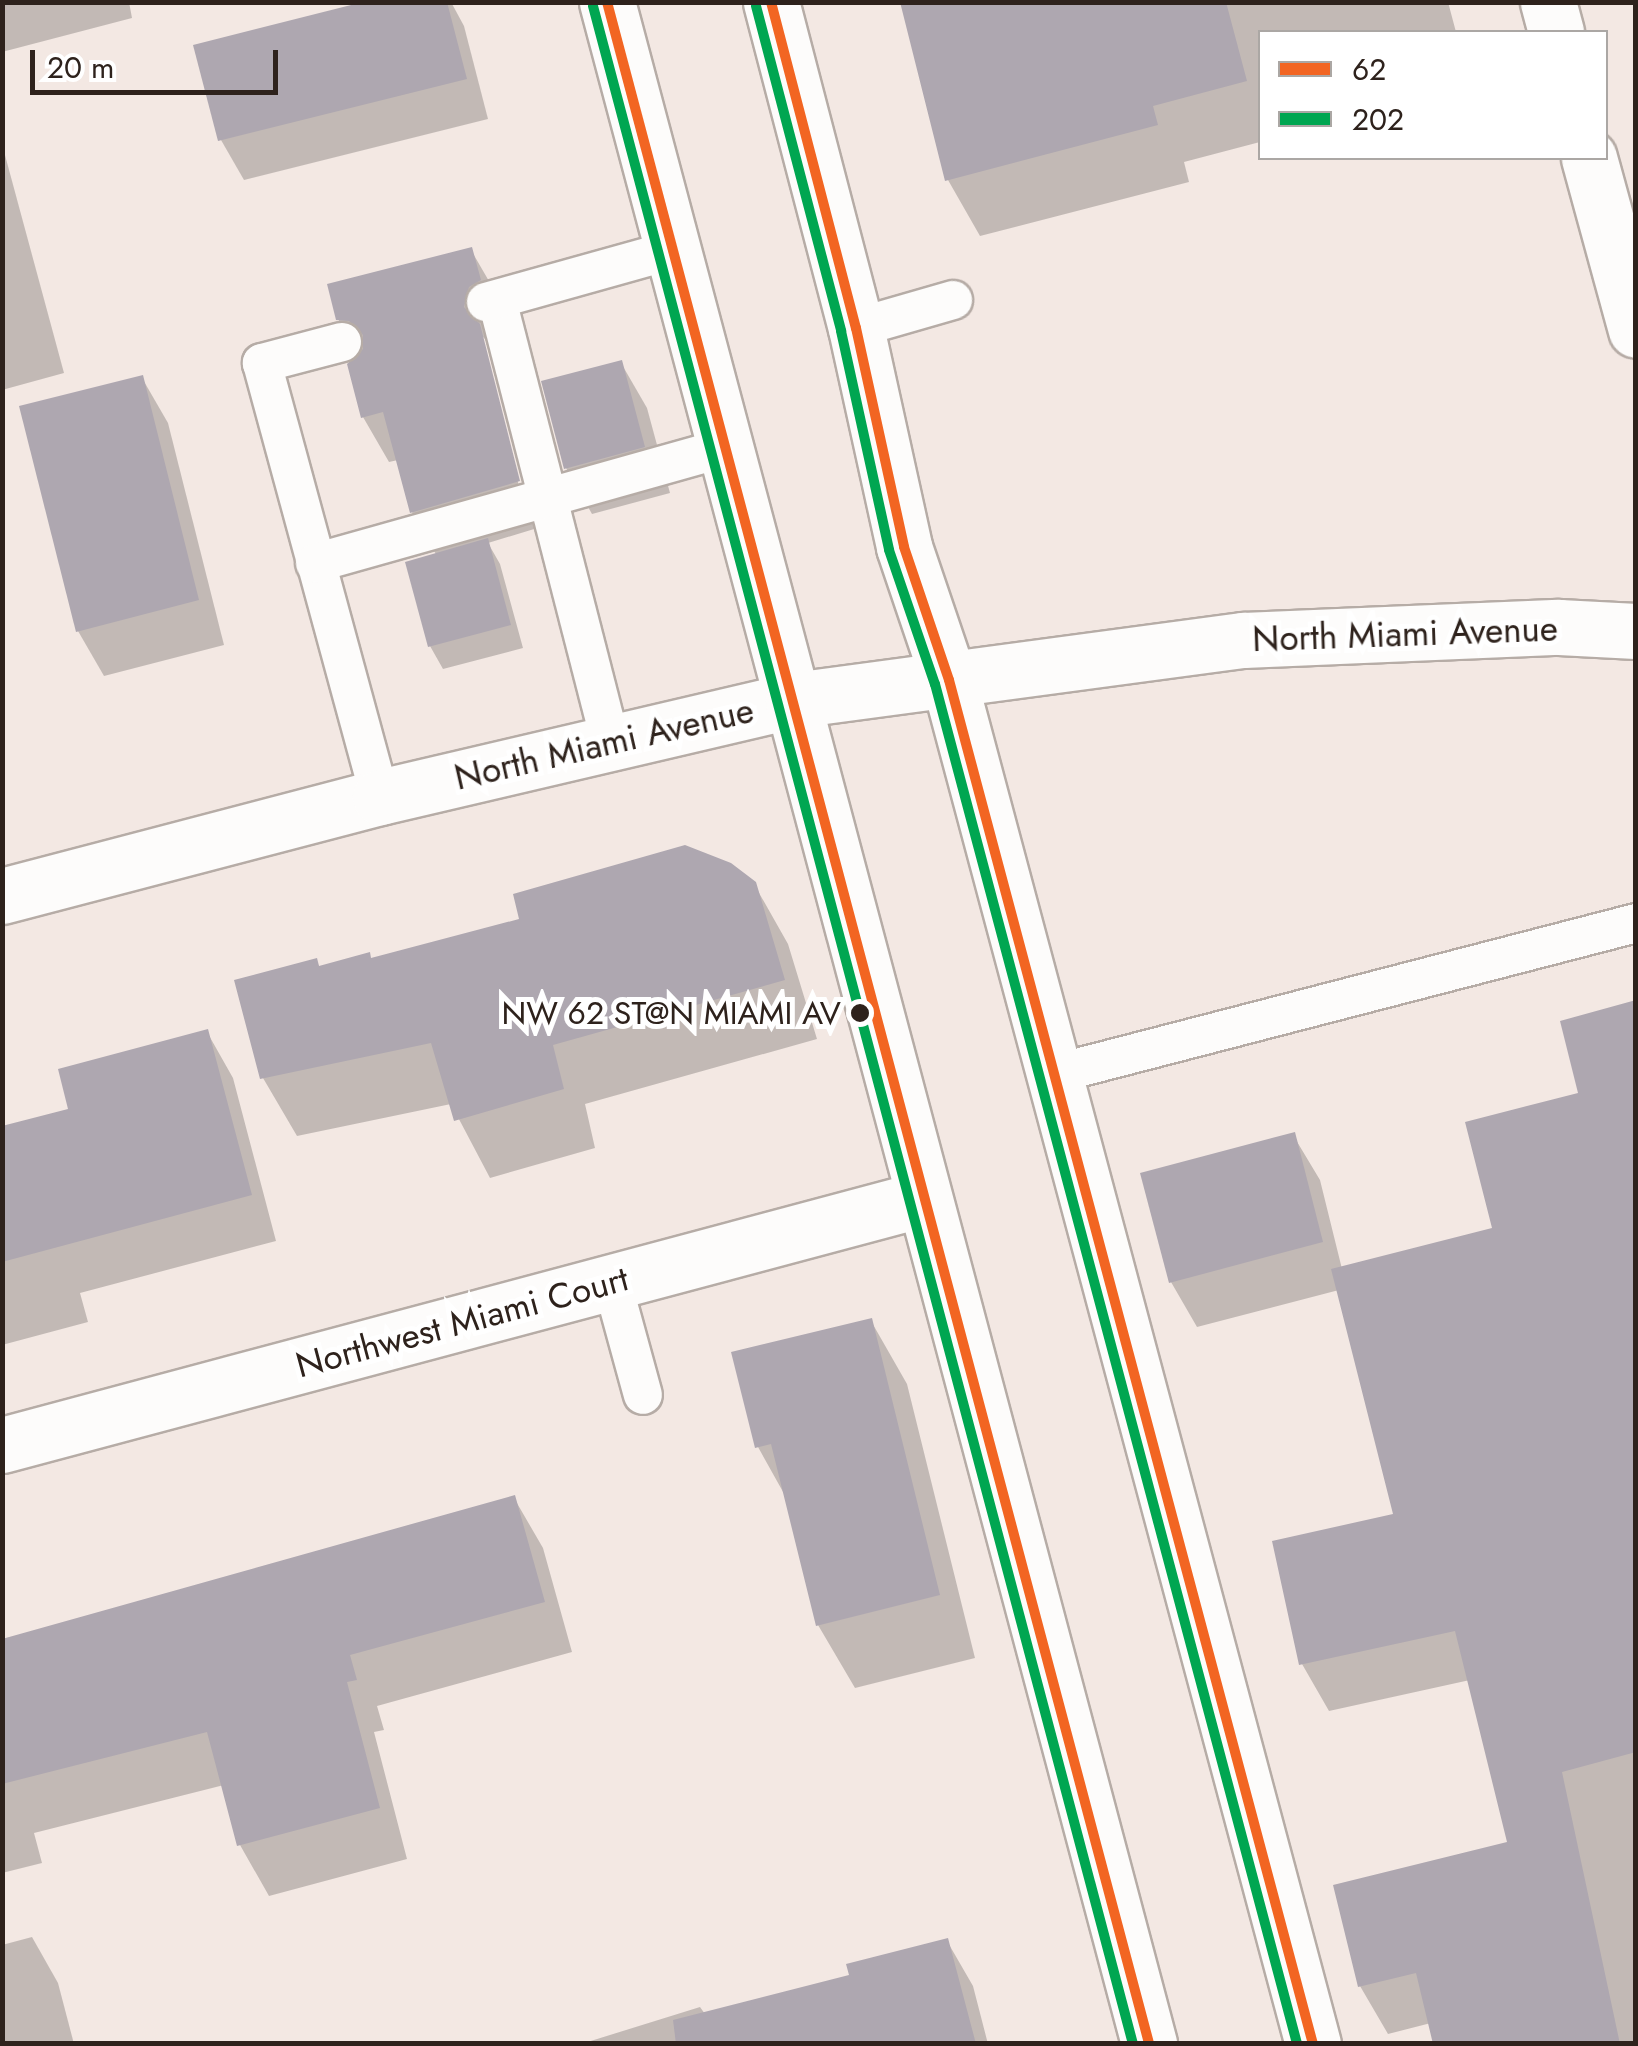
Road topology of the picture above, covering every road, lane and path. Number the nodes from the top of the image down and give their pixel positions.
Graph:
1 (606, 2) edge
2 (771, 2) edge
3 (1548, 2) edge
4 (1555, 30) edge
5 (1590, 160) edge
6 (672, 250) junction
7 (953, 300) dead end
8 (856, 328) junction
9 (1636, 330) edge
10 (342, 342) dead end
11 (724, 448) junction
12 (548, 500) junction
13 (315, 563) junction
14 (1636, 631) edge
15 (949, 680) junction
16 (793, 700) junction
17 (610, 740) junction
18 (380, 797) junction
19 (2, 896) edge
20 (1636, 923) edge
21 (1054, 1074) junction
22 (922, 1199) junction
23 (612, 1282) junction
24 (643, 1395) dead end
25 (2, 1445) edge
26 (1150, 2044) edge
27 (1313, 2044) edge

1 - 6 main road
2 - 8 main road
3 - 4 main road
5 - 9 main road
6 - 11 main road
6 - 12 lane
7 - 8 lane
8 - 15 main road
10 - 13 lane
11 - 12 lane
11 - 16 main road
12 - 13 lane
12 - 17 lane
13 - 18 lane
14 - 15 main road, North Miami Avenue
15 - 16 main road, North Miami Avenue
15 - 21 main road
16 - 17 main road, North Miami Avenue
16 - 22 main road
17 - 18 main road, North Miami Avenue
18 - 19 main road, North Miami Avenue
20 - 21 lane
21 - 27 main road
22 - 23 main road, Northwest Miami Court
22 - 26 main road
23 - 24 lane
23 - 25 main road, Northwest Miami Court

